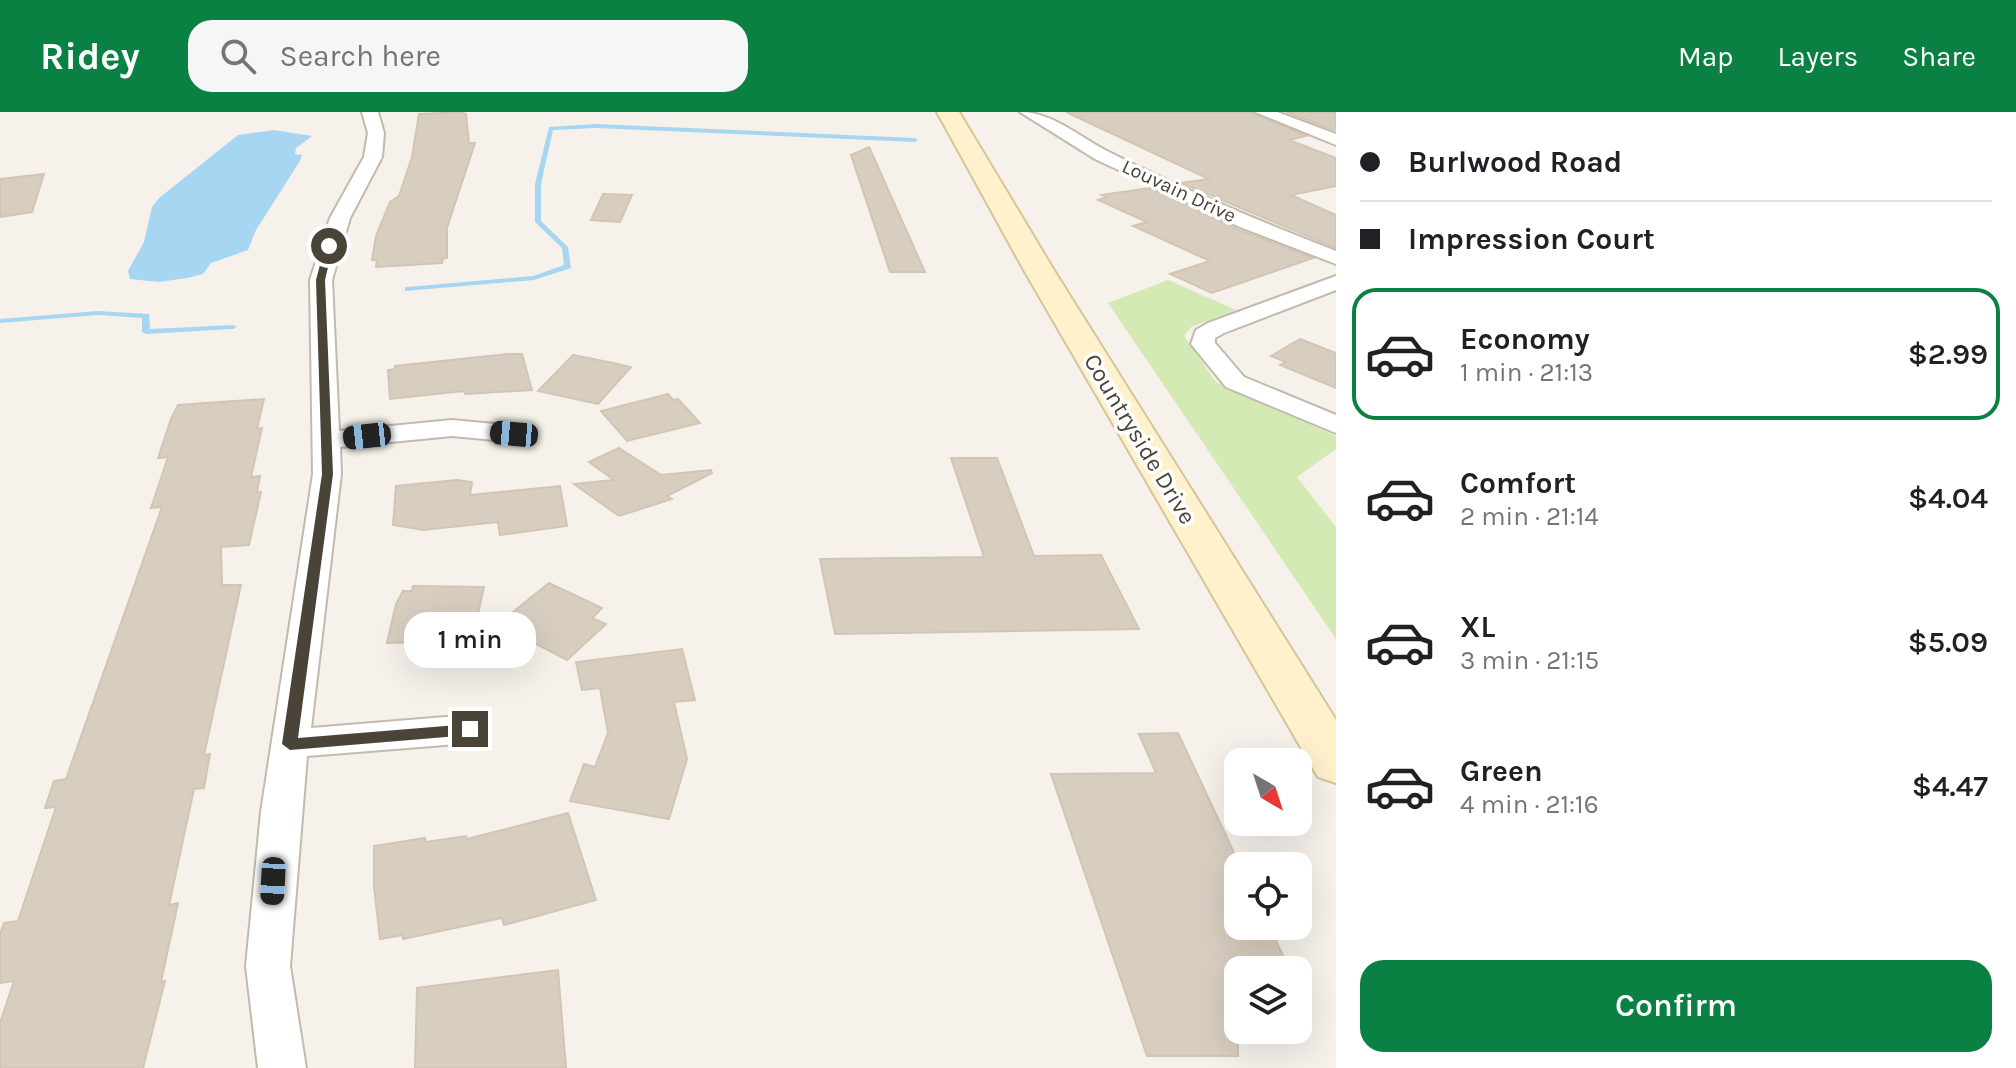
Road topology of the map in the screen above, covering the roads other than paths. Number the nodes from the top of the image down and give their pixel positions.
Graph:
1 (370, 112) edge
2 (948, 112) edge
3 (1028, 112) edge
4 (1263, 112) edge
5 (1336, 140) edge
6 (1336, 258) edge
7 (1336, 282) edge
8 (1336, 425) edge
9 (514, 434) dead end
10 (328, 440) junction
11 (470, 729) dead end
12 (290, 744) junction
13 (1336, 763) edge
14 (282, 1068) edge

1 - 10 street
2 - 13 main road, Countryside Drive
3 - 6 street, Louvain Drive
4 - 5 street
7 - 8 street
9 - 10 street
10 - 12 street
11 - 12 street
12 - 14 street

